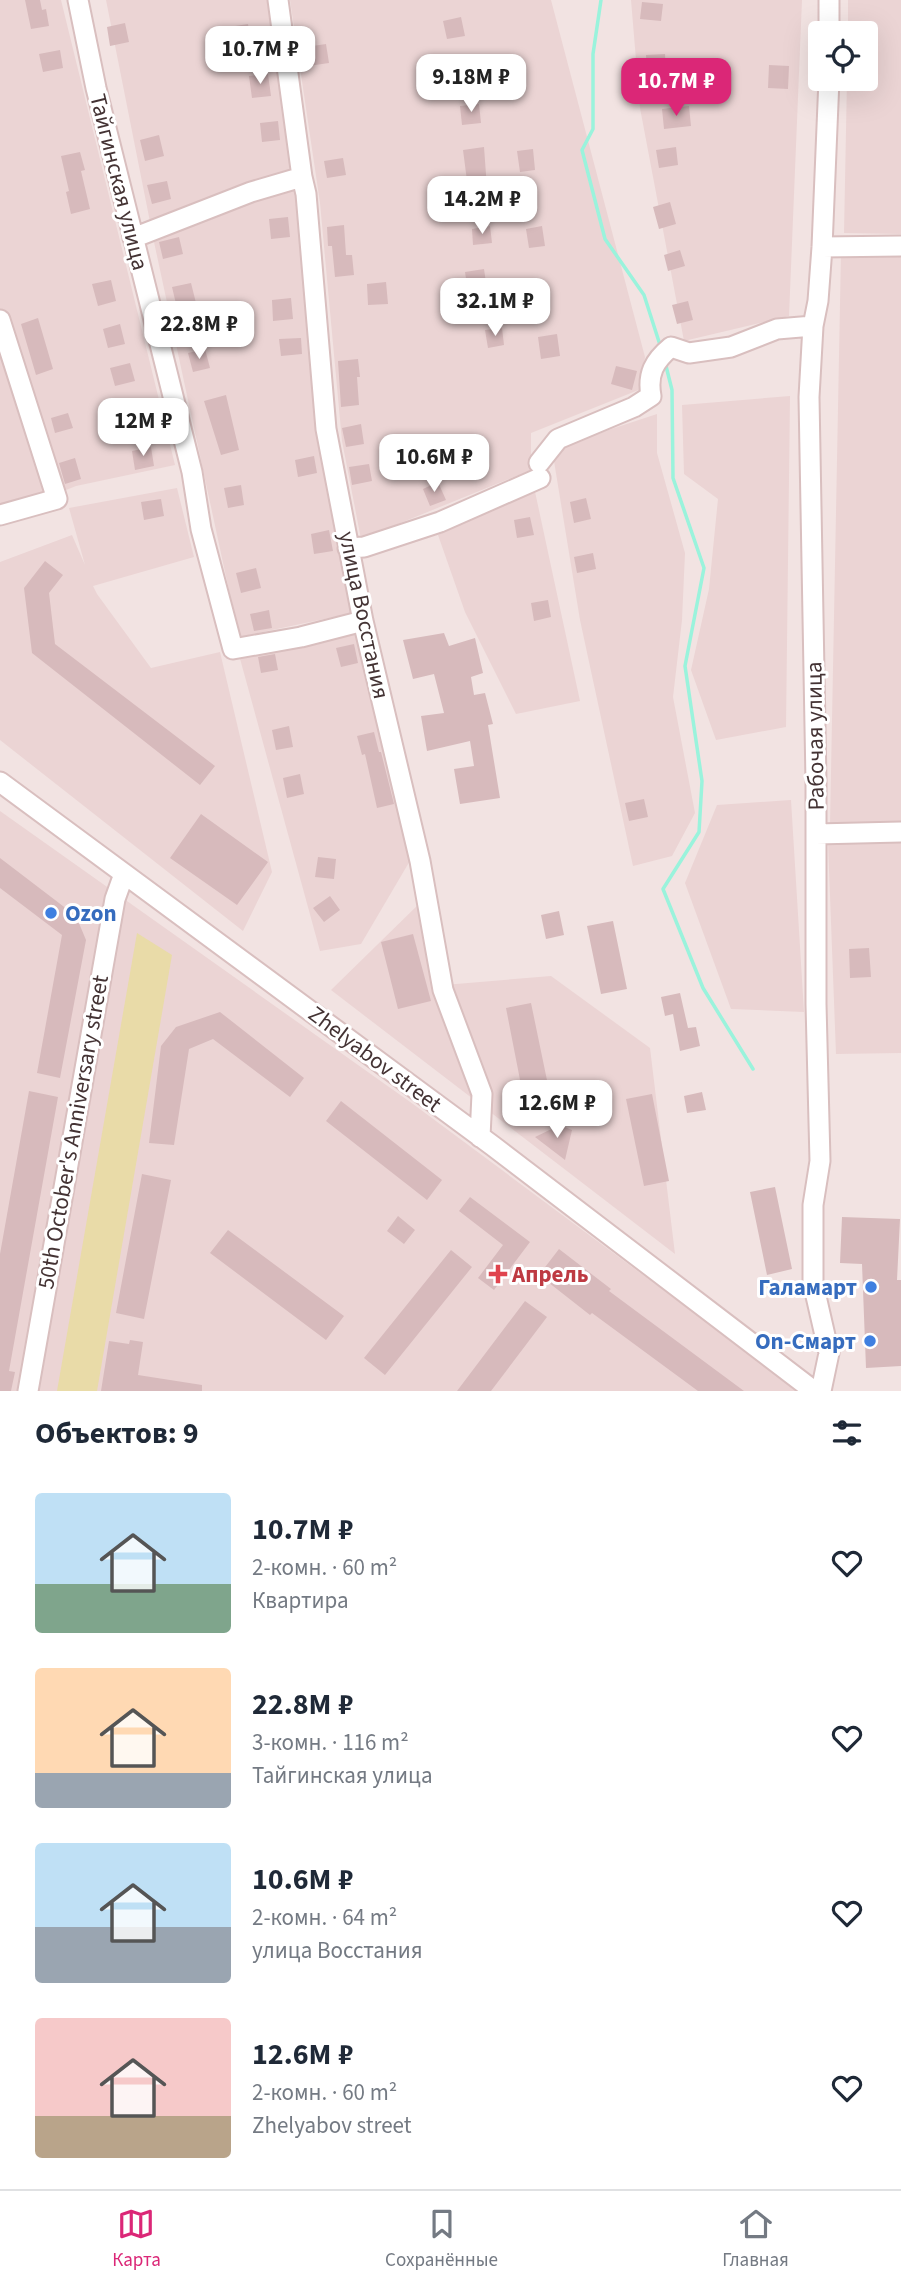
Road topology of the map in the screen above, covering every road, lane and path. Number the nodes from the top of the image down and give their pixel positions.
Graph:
1 (78, 0) edge
2 (278, 0) edge
3 (829, 0) edge
4 (829, 21) edge
5 (828, 91) edge
6 (302, 177) junction
7 (133, 238) junction
8 (901, 246) edge
9 (822, 247) junction
10 (0, 320) edge
11 (813, 326) junction
12 (0, 516) edge
13 (348, 548) junction
14 (363, 621) junction
15 (0, 782) edge
16 (901, 832) edge
17 (817, 834) junction
18 (124, 874) junction
19 (480, 1137) junction
20 (28, 1391) edge
21 (814, 1391) edge
22 (821, 1391) edge

1 - 7 street, Тайгинская улица
2 - 6 street, улица Восстания
3 - 4 street
5 - 9 street, Рабочая улица
6 - 7 street
6 - 13 street, улица Восстания
7 - 14 street, Тайгинская улица
8 - 9 street
9 - 11 street, Рабочая улица
10 - 12 street
11 - 13 street
11 - 17 street, Рабочая улица
13 - 14 street, улица Восстания
14 - 19 street, улица Восстания
15 - 18 street, Zhelyabov street
16 - 17 street
17 - 22 street, Рабочая улица
18 - 19 street, Zhelyabov street
18 - 20 street, 50th October's Anniversary street
19 - 21 street, Zhelyabov street

